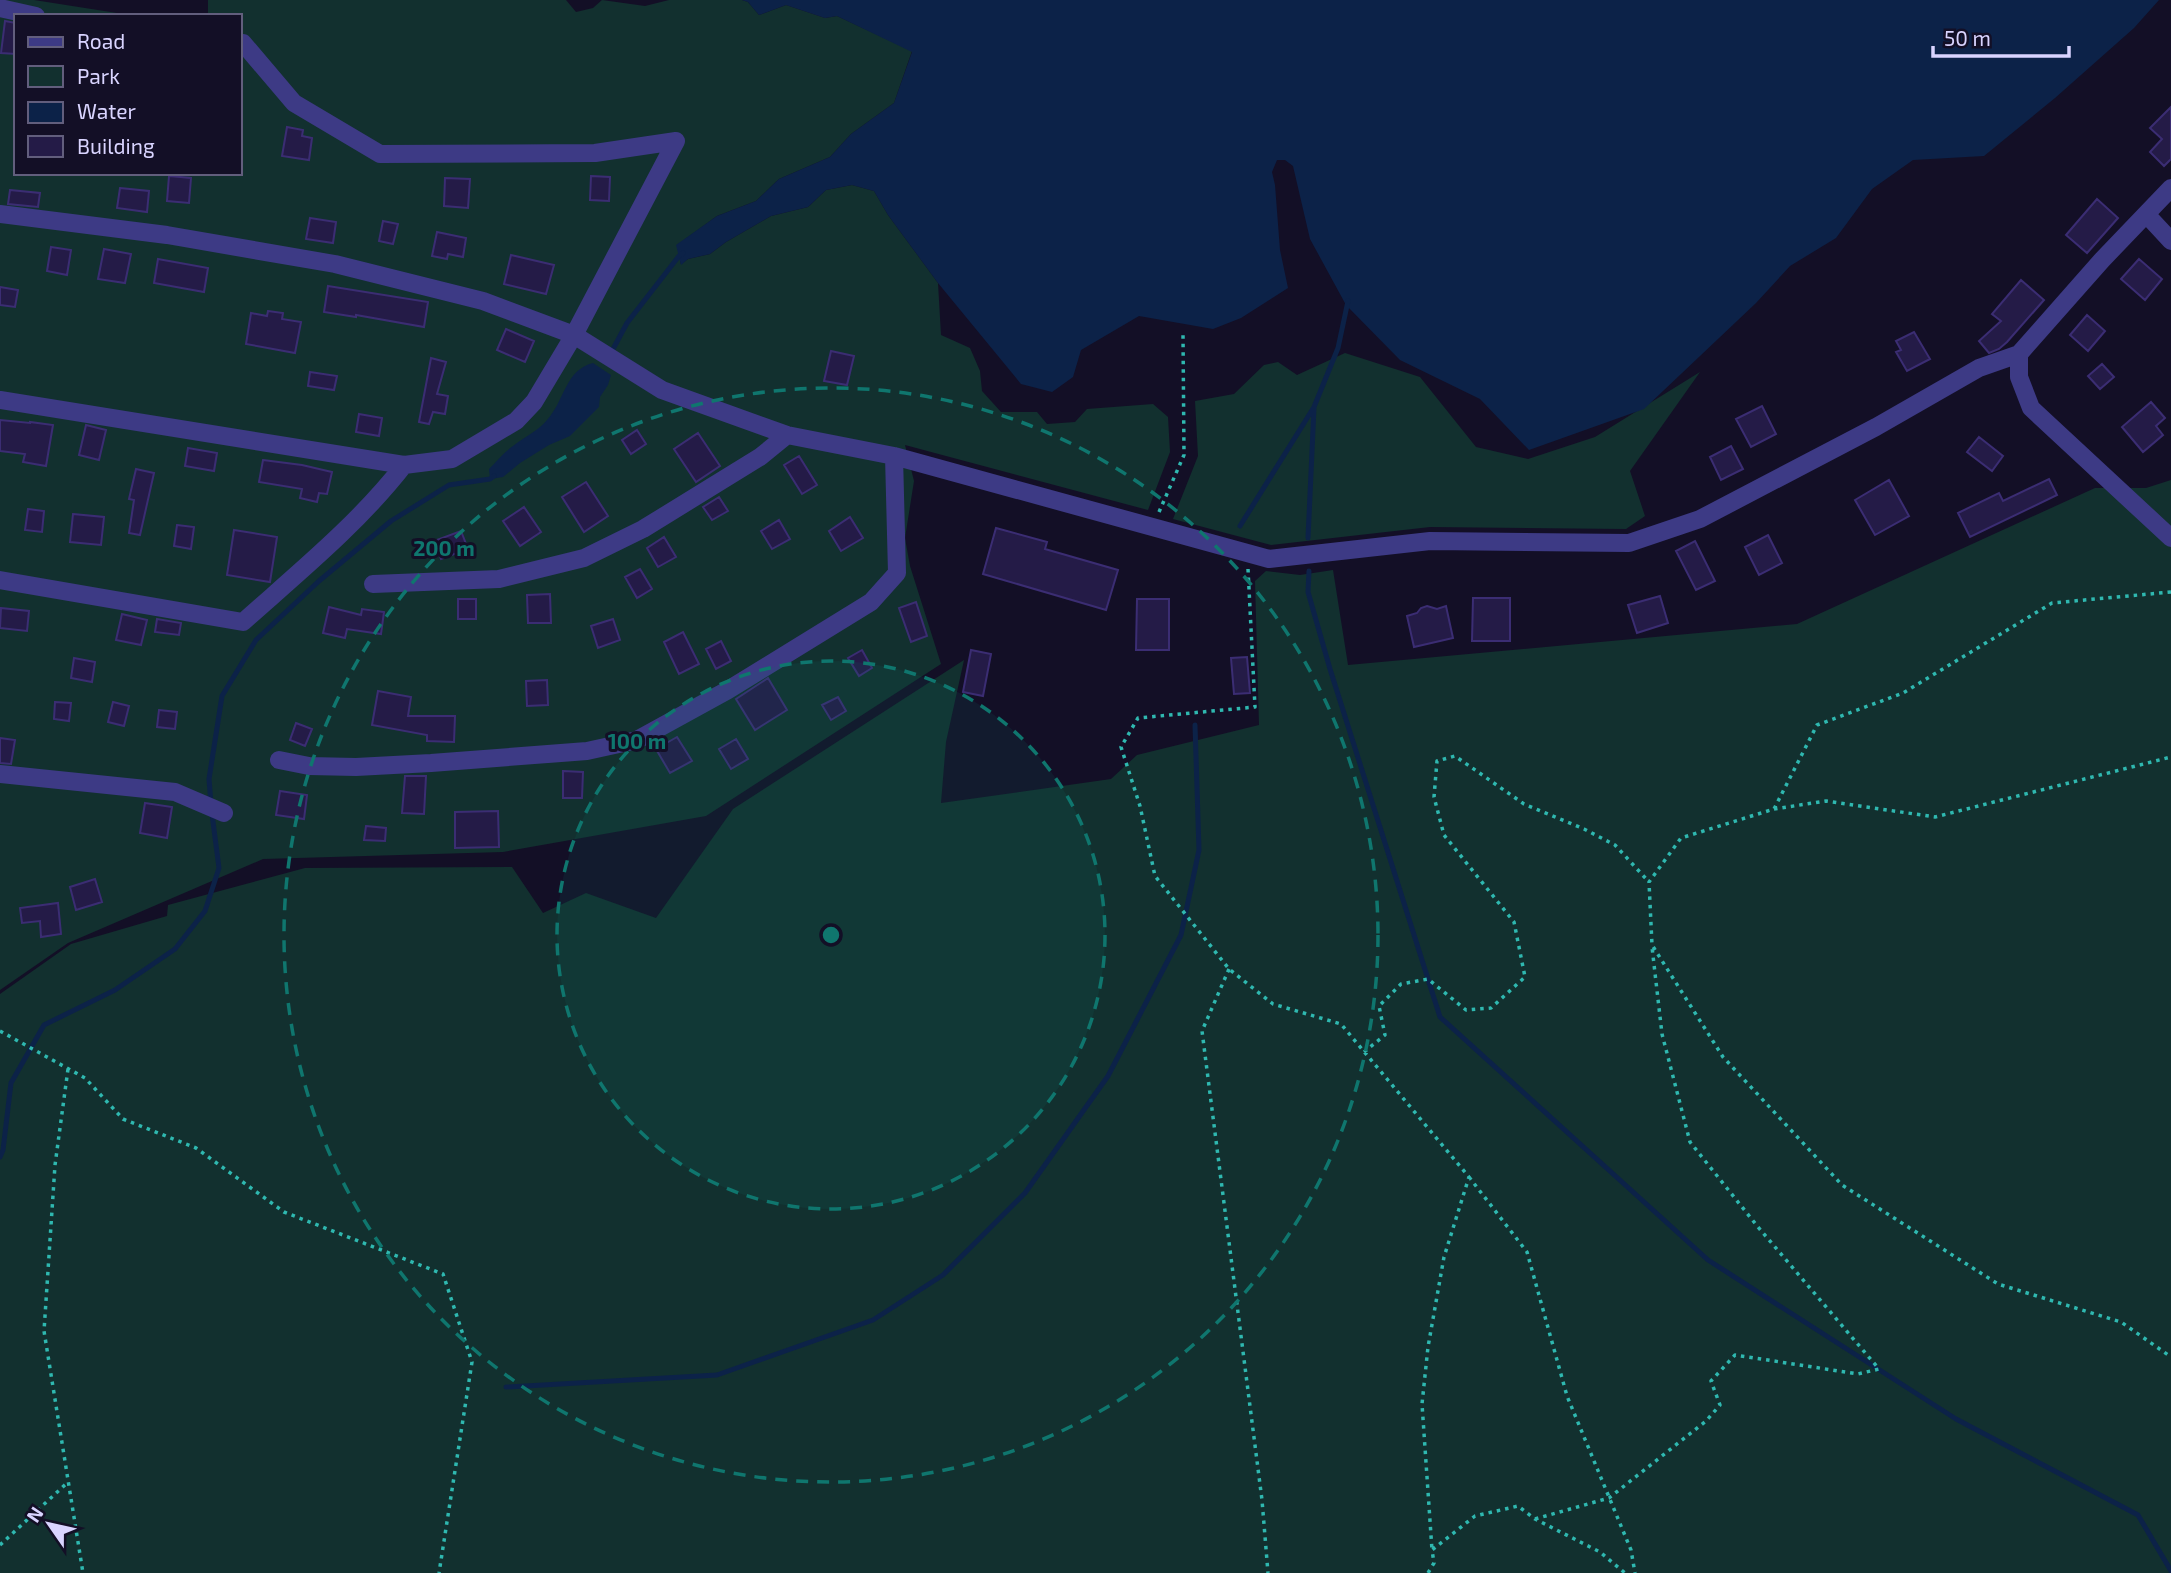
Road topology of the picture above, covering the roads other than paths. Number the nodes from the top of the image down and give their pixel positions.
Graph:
1 (0, 8) edge
2 (27, 14) edge
3 (242, 43) edge
4 (2171, 188) edge
5 (0, 214) edge
6 (2146, 214) junction
7 (2171, 241) edge
8 (574, 335) junction
9 (2019, 354) junction
10 (0, 400) edge
11 (787, 435) junction
12 (894, 456) junction
13 (404, 465) junction
14 (2171, 538) edge
15 (0, 580) edge
16 (373, 584) dead end
17 (279, 761) dead end
18 (0, 774) edge
19 (223, 813) dead end

1 - 2 street
3 - 8 street
4 - 6 street
5 - 8 street
6 - 7 street
6 - 9 street
8 - 11 street
8 - 13 street
9 - 12 street
9 - 14 street
10 - 13 street
11 - 12 street
11 - 16 street
12 - 17 street
13 - 15 street
18 - 19 street

